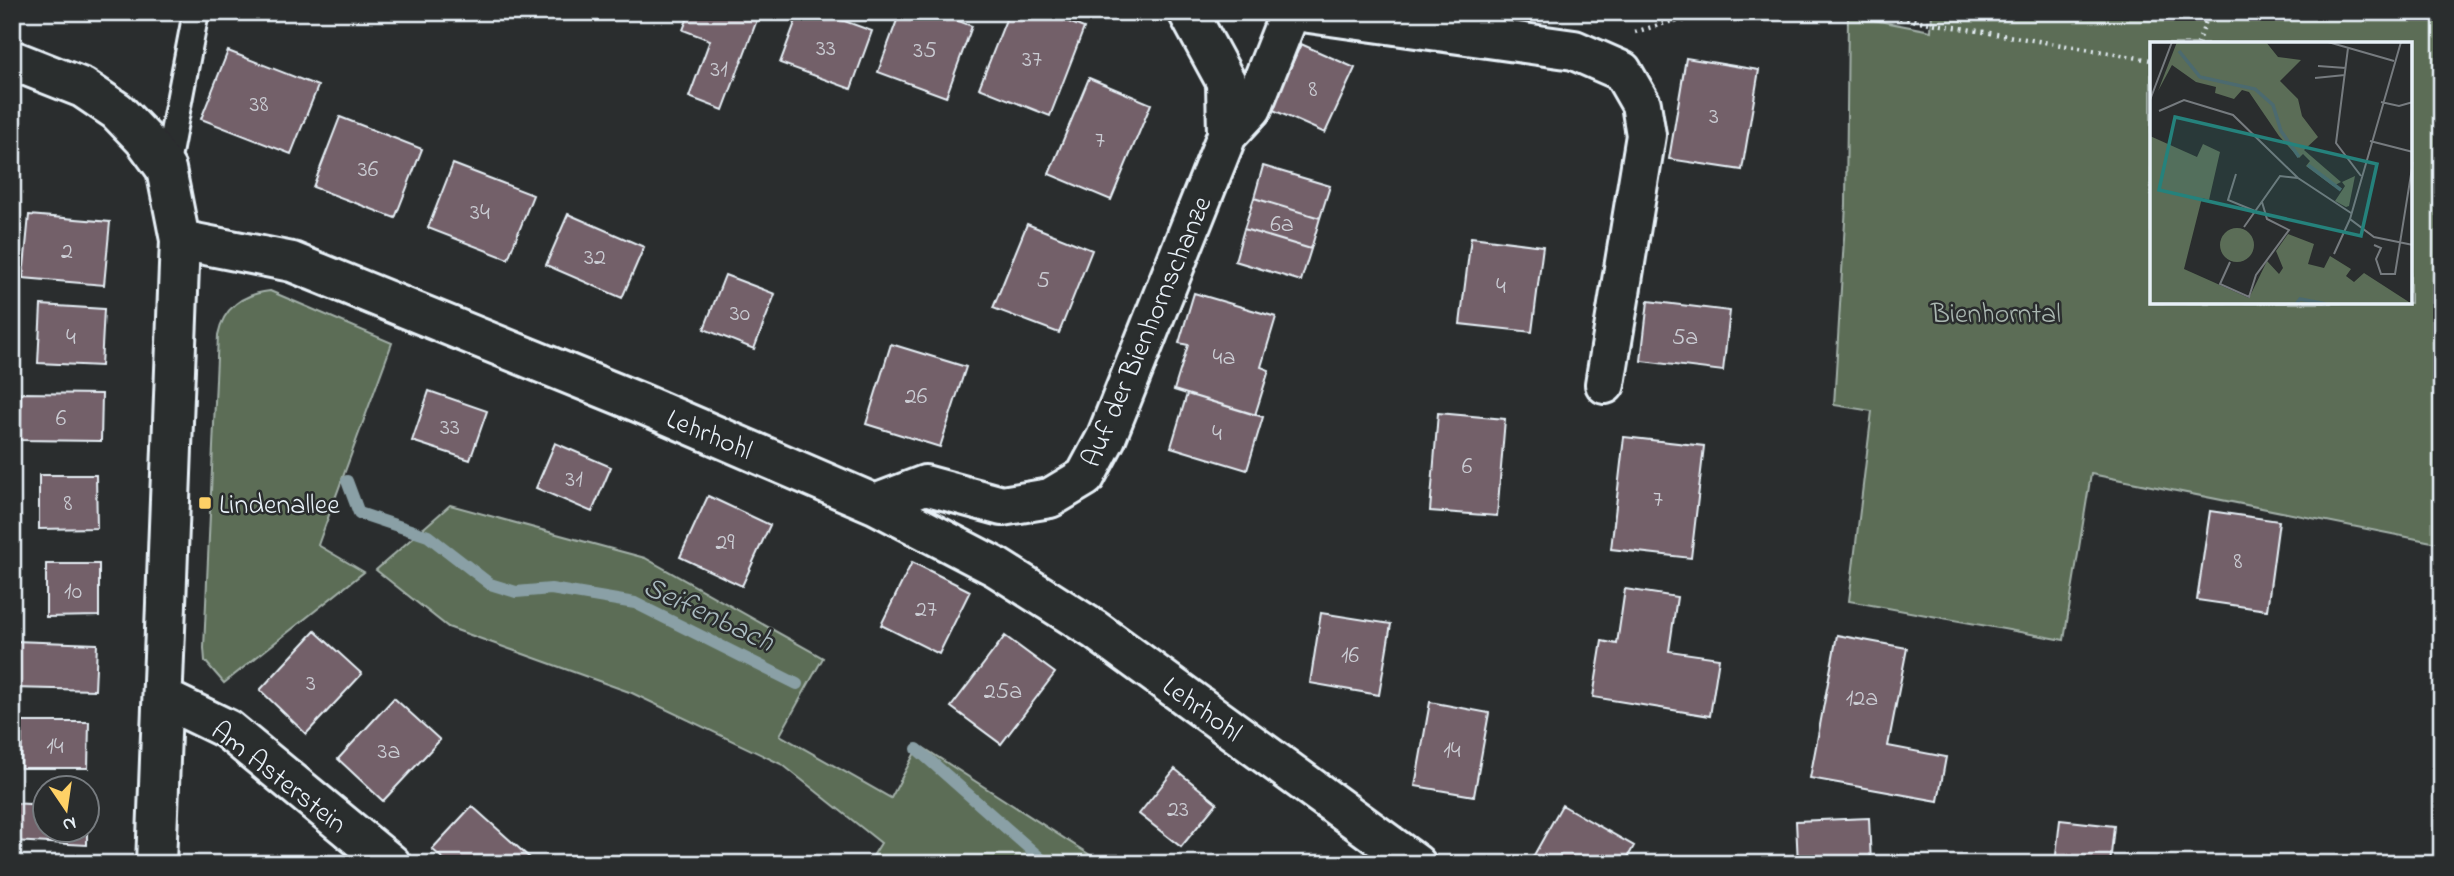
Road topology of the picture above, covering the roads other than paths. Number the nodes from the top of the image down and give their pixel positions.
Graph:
1 (196, 12) edge
2 (1188, 12) edge
3 (1290, 12) edge
4 (1302, 12) edge
5 (12, 60) edge
6 (1227, 135) junction
7 (166, 169) junction
8 (180, 240) junction
9 (1605, 384) dead end
10 (875, 504) junction
11 (163, 698) junction
12 (156, 864) edge
13 (391, 864) edge
14 (1416, 864) edge

1 - 7 lane
2 - 6 street, Auf der Bienhornschanze
3 - 6 street, Auf der Bienhornschanze
4 - 9 street
5 - 7 street
6 - 10 street, Auf der Bienhornschanze
7 - 8 street
8 - 10 street, Lehrhohl
8 - 11 street
10 - 14 street, Lehrhohl
11 - 12 street
11 - 13 street, Am Asterstein

